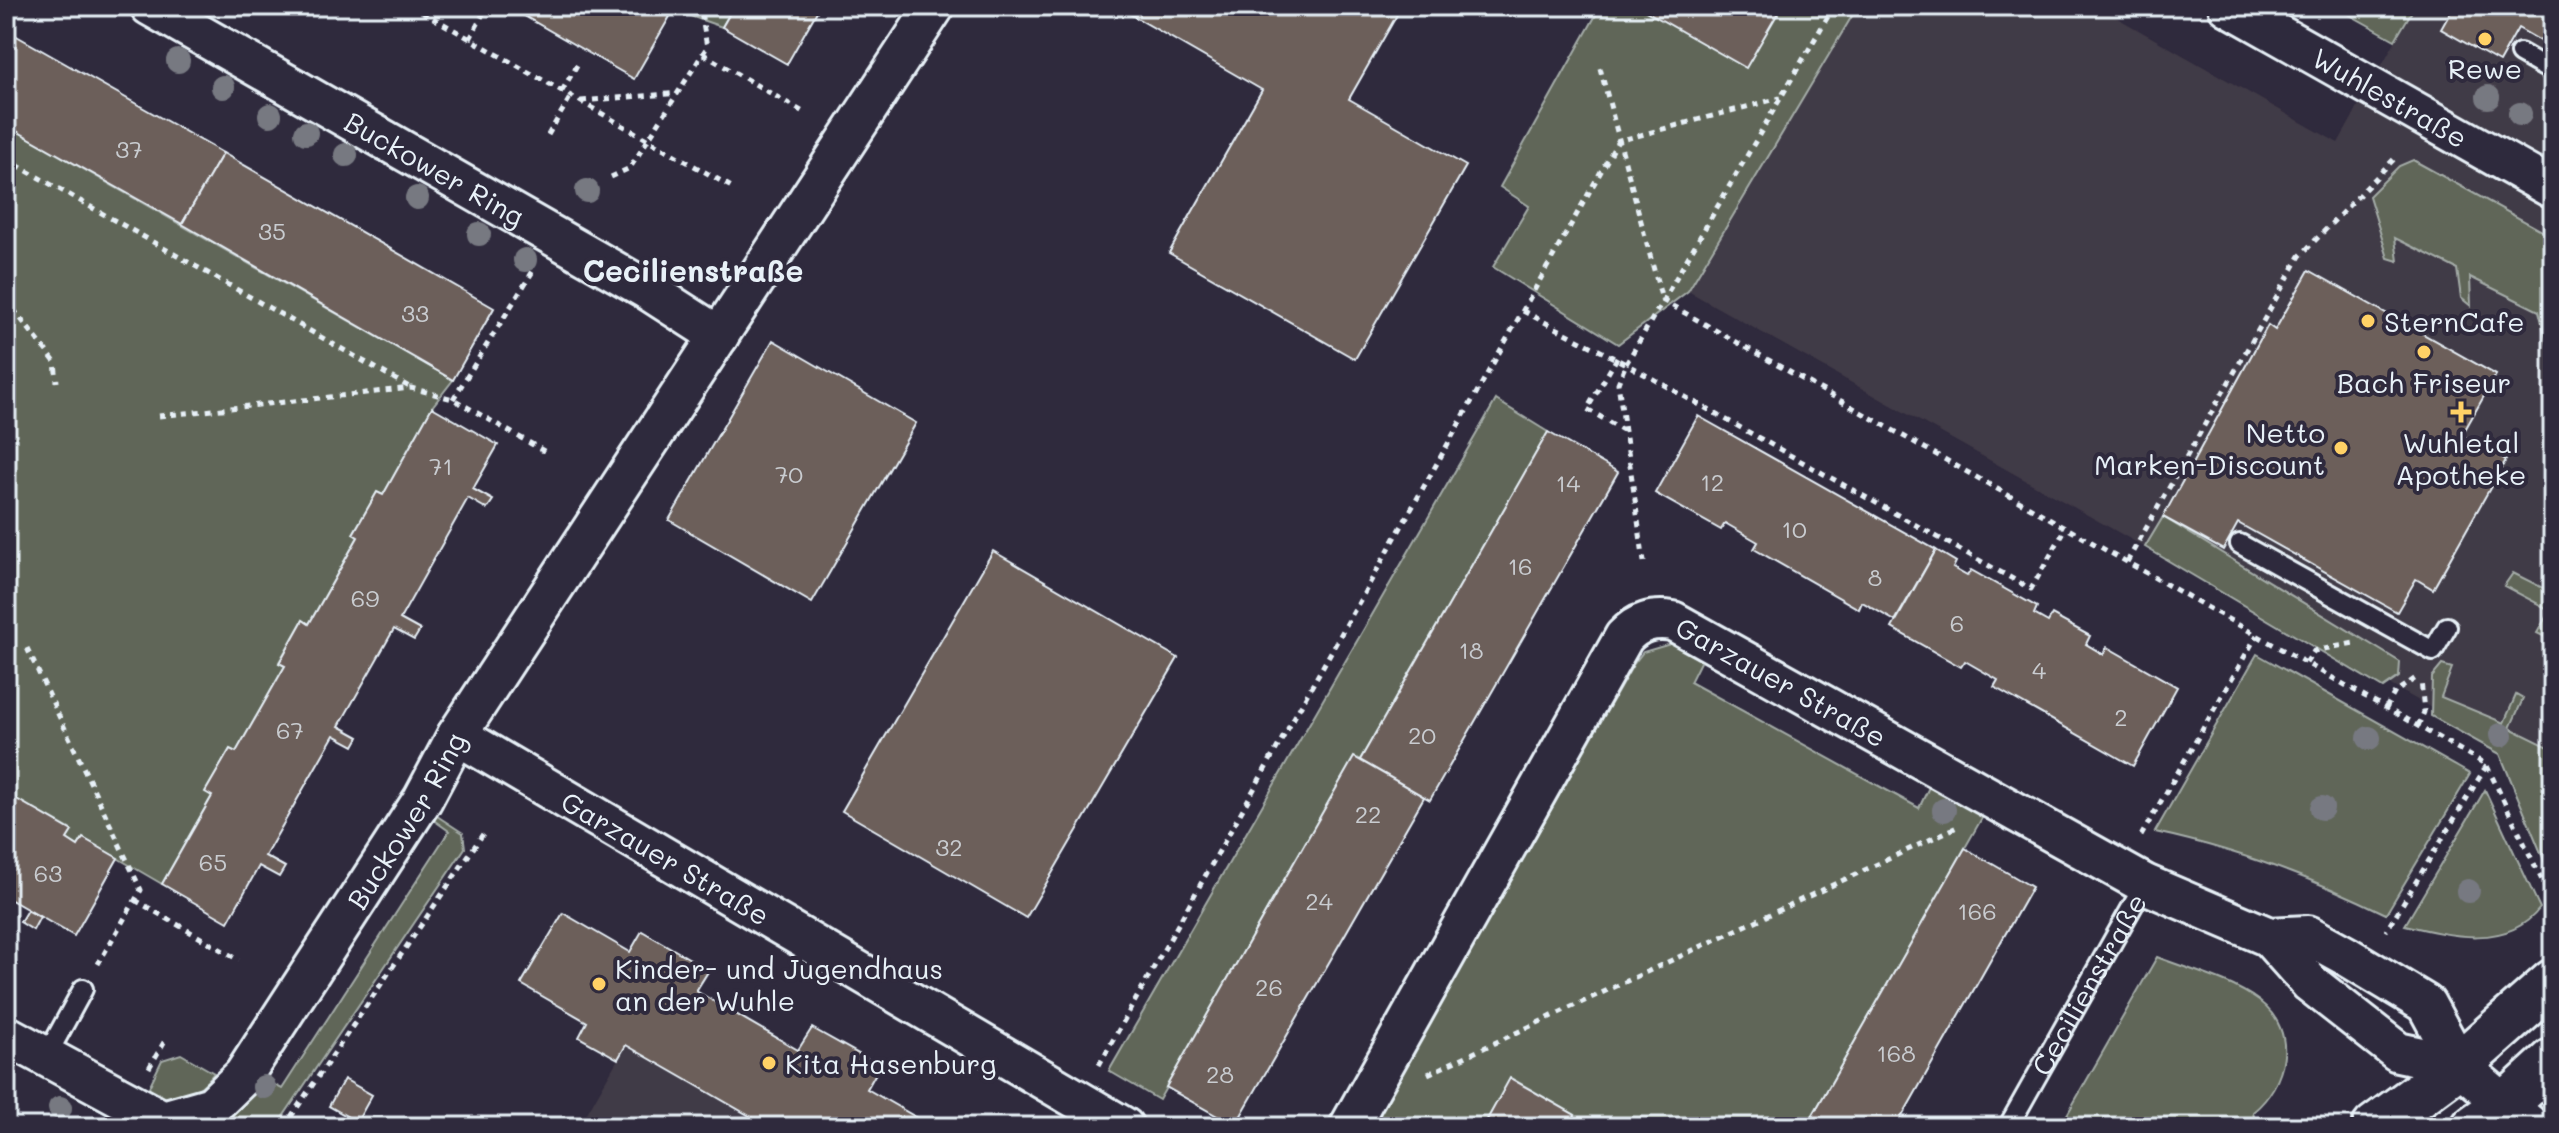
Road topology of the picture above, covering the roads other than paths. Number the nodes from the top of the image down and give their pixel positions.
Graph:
1 (150, 6) edge
2 (935, 6) edge
3 (2228, 6) edge
4 (2520, 53) dead end
5 (2553, 72) edge
6 (2553, 189) edge
7 (719, 336) junction
8 (2240, 544) dead end
9 (2447, 627) dead end
10 (457, 735) junction
11 (2145, 884) junction
12 (2269, 937) junction
13 (2553, 982) edge
14 (83, 989) road end
15 (6, 1035) edge
16 (46, 1057) junction
17 (2553, 1061) edge
18 (2459, 1065) junction
19 (1355, 1116) edge
20 (2504, 1119) edge
21 (1124, 1127) edge
22 (2008, 1127) edge
23 (2375, 1127) edge

1 - 7 street, Buckower Ring
2 - 7 street, Buckower Ring
3 - 6 street, Wuhlestraße
4 - 5 lane
7 - 10 street, Buckower Ring
8 - 9 lane
10 - 16 street, Buckower Ring
10 - 21 street, Garzauer Straße
11 - 12 street, Garzauer Straße
11 - 19 street, Garzauer Straße
11 - 22 lane, Cecilienstraße
12 - 18 street, Garzauer Straße
12 - 18 street, Garzauer Straße
13 - 18 street
14 - 16 lane
15 - 16 street, Buckower Ring
17 - 20 street
18 - 20 street, Garzauer Straße
18 - 23 street

